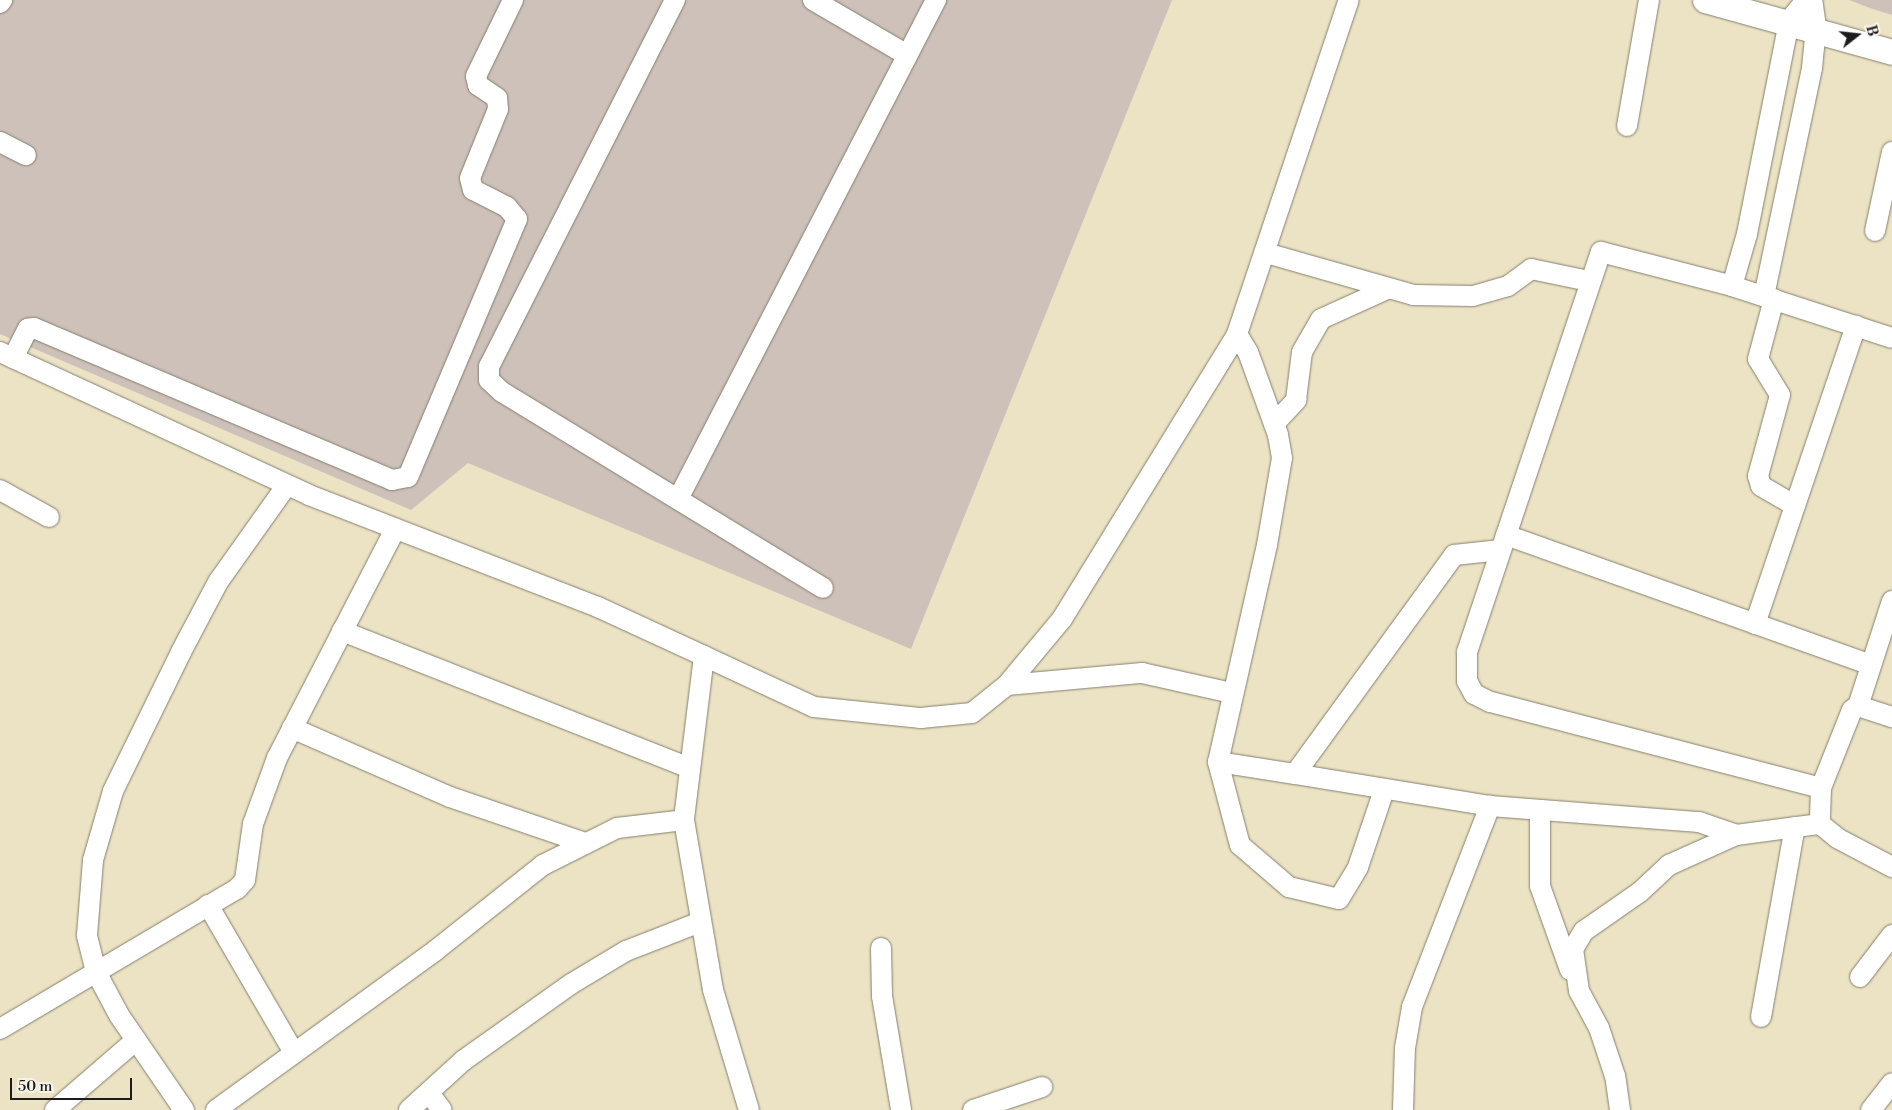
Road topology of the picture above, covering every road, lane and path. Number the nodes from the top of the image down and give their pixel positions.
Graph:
1 (514, 0) edge
2 (675, 0) edge
3 (813, 0) edge
4 (936, 0) edge
5 (1349, 0) edge
6 (1649, 0) edge
7 (1705, 0) edge
8 (1806, 0) edge
9 (1812, 0) edge
10 (1789, 21) junction
11 (1816, 27) junction
12 (1892, 52) edge
13 (908, 55) junction
14 (1778, 91) junction
15 (1806, 97) junction
16 (1627, 126) dead end
17 (0, 142) edge
18 (1892, 152) edge
19 (26, 155) dead end
20 (1752, 215) junction
21 (1782, 222) junction
22 (1875, 231) dead end
23 (1266, 253) junction
24 (1589, 281) junction
25 (1732, 286) junction
26 (1387, 289) junction
27 (1769, 298) junction
28 (1856, 326) junction
29 (1237, 334) junction
30 (1892, 338) edge
31 (6, 355) edge
32 (1274, 424) junction
33 (287, 485) junction
34 (0, 490) edge
35 (678, 499) junction
36 (1795, 506) junction
37 (49, 517) dead end
38 (395, 529) junction
39 (1503, 542) junction
40 (823, 588) dead end
41 (1892, 601) edge
42 (1755, 624) junction
43 (342, 631) junction
44 (1886, 638) edge
45 (704, 656) junction
46 (1871, 665) junction
47 (1007, 685) junction
48 (1232, 693) junction
49 (1858, 706) junction
50 (1892, 717) edge
51 (292, 728) junction
52 (1218, 762) junction
53 (689, 768) junction
54 (1295, 774) junction
55 (1821, 788) junction
56 (1384, 790) junction
57 (1490, 806) junction
58 (1540, 810) junction
59 (684, 820) junction
60 (1820, 824) junction
61 (1795, 827) junction
62 (1736, 835) junction
63 (582, 842) junction
64 (1892, 867) edge
65 (208, 905) junction
66 (698, 923) junction
67 (1892, 935) edge
68 (880, 948) dead end
69 (96, 972) junction
70 (1860, 977) dead end
71 (1579, 991) junction
72 (1761, 1017) dead end
73 (0, 1030) edge
74 (136, 1040) junction
75 (294, 1054) junction
76 (1892, 1083) edge
77 (1042, 1087) dead end
78 (429, 1093) junction
79 (984, 1109) edge
80 (55, 1110) edge
81 (184, 1110) edge
82 (216, 1110) edge
83 (409, 1110) edge
84 (442, 1110) edge
85 (748, 1110) edge
86 (901, 1110) edge
87 (1403, 1110) edge
88 (1620, 1110) edge
89 (1871, 1110) edge

1 - 31 street
2 - 35 street
3 - 13 street
4 - 13 street
5 - 23 street
6 - 16 street
7 - 10 main road
8 - 10 street
9 - 11 street
10 - 11 main road
10 - 14 street
11 - 12 main road
11 - 15 street
13 - 35 street
14 - 15 street
14 - 20 street
15 - 21 street
17 - 19 street
18 - 22 street
20 - 21 street
20 - 25 street
21 - 27 street
23 - 26 street
23 - 29 street
24 - 25 street
24 - 26 street
24 - 39 street
25 - 27 street
26 - 32 street
27 - 28 street
27 - 36 street
28 - 30 street
28 - 36 street
29 - 32 street
29 - 47 street
31 - 33 street
32 - 48 street
33 - 38 street
33 - 69 street
34 - 37 street
35 - 40 street
36 - 42 street
38 - 43 street
38 - 45 street
39 - 42 street
39 - 54 street
39 - 55 street
41 - 44 street
42 - 46 street
43 - 51 street
43 - 53 street
44 - 46 street
45 - 47 street
45 - 53 street
46 - 49 street
47 - 48 street
48 - 52 street
49 - 50 street
49 - 55 street
51 - 63 street
51 - 65 street
52 - 54 street
52 - 56 street
53 - 59 street
54 - 56 street
55 - 60 street
56 - 57 street
57 - 58 street
57 - 87 street
58 - 62 street
58 - 71 street
59 - 63 street
59 - 66 street
60 - 61 street
60 - 64 street
61 - 62 street
61 - 72 street
62 - 71 street
63 - 75 street
65 - 69 street
65 - 75 street
66 - 78 street
66 - 85 street
67 - 70 street
68 - 86 street
69 - 73 street
69 - 74 street
71 - 88 street
74 - 80 street
74 - 81 street
75 - 82 street
76 - 89 street
77 - 79 street
78 - 83 street
78 - 84 street

